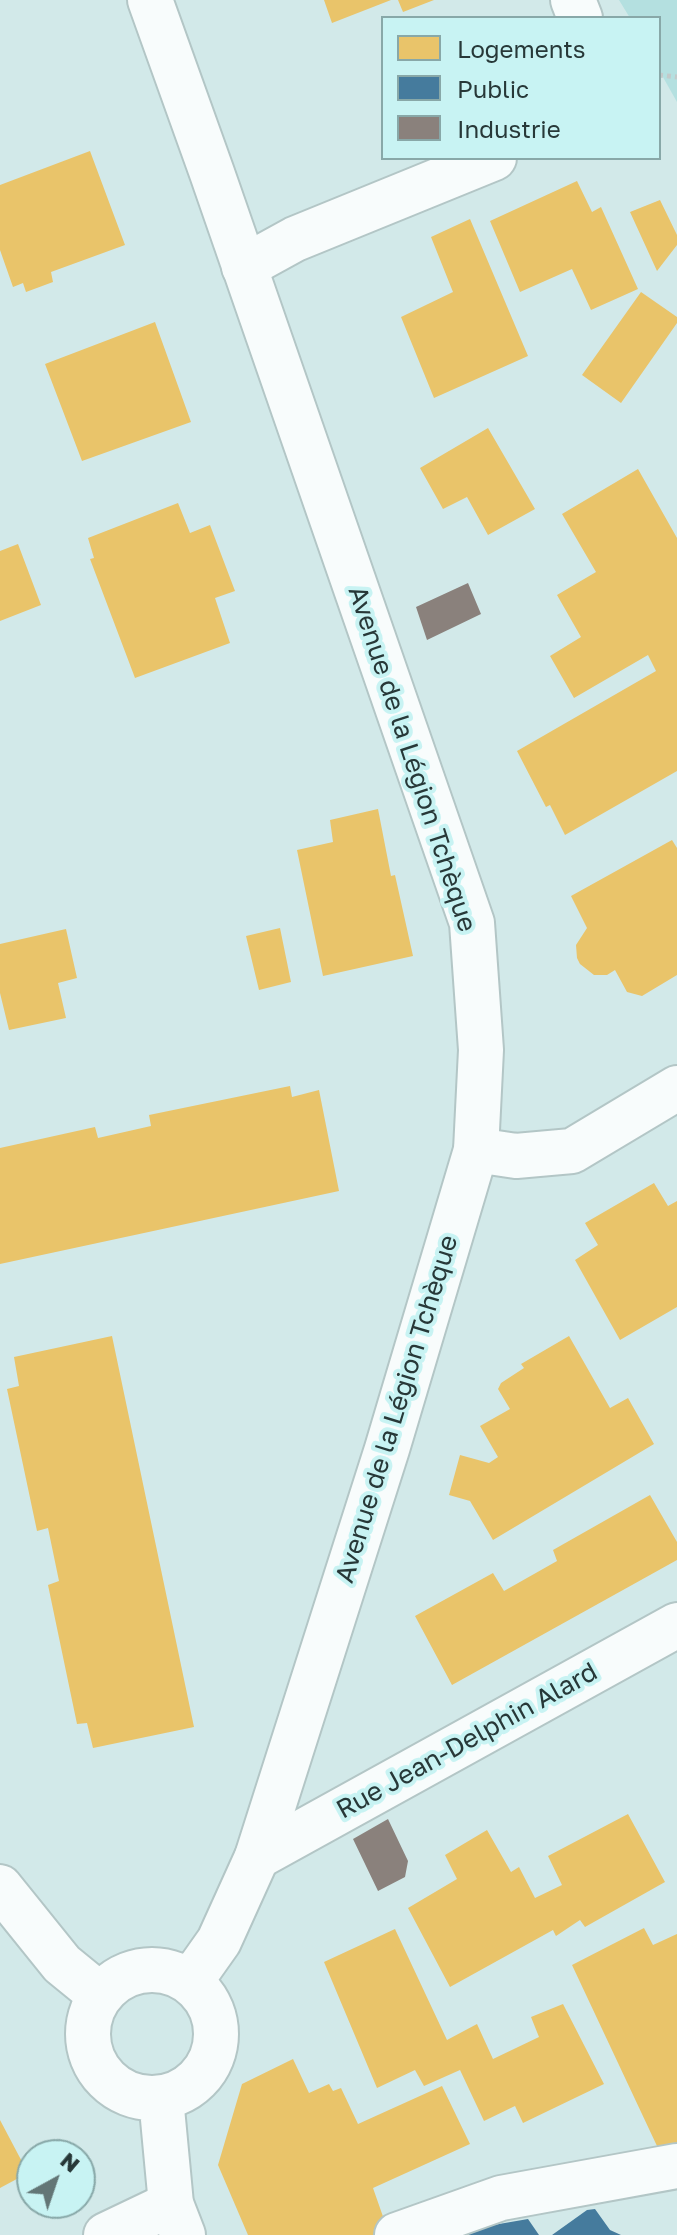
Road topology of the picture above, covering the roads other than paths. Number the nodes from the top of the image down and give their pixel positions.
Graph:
1 (150, 0) edge
2 (489, 160) edge
3 (244, 267) junction
4 (677, 1088) edge
5 (476, 1150) junction
6 (677, 1625) edge
7 (257, 1857) junction
8 (0, 1887) edge
9 (190, 1982) junction
10 (100, 1995) junction
11 (161, 2098) junction
12 (677, 2166) edge
13 (177, 2219) edge
14 (106, 2235) edge
15 (397, 2235) edge

1 - 3 street, Avenue de la Légion Tchèque
2 - 3 street
3 - 5 street, Avenue de la Légion Tchèque
4 - 5 street
5 - 7 street, Avenue de la Légion Tchèque
6 - 7 street, Rue Jean-Delphin Alard
7 - 9 street, Avenue de la Légion Tchèque
8 - 10 street
9 - 10 street
9 - 11 street
10 - 11 street
11 - 13 street
12 - 15 street
13 - 14 street

